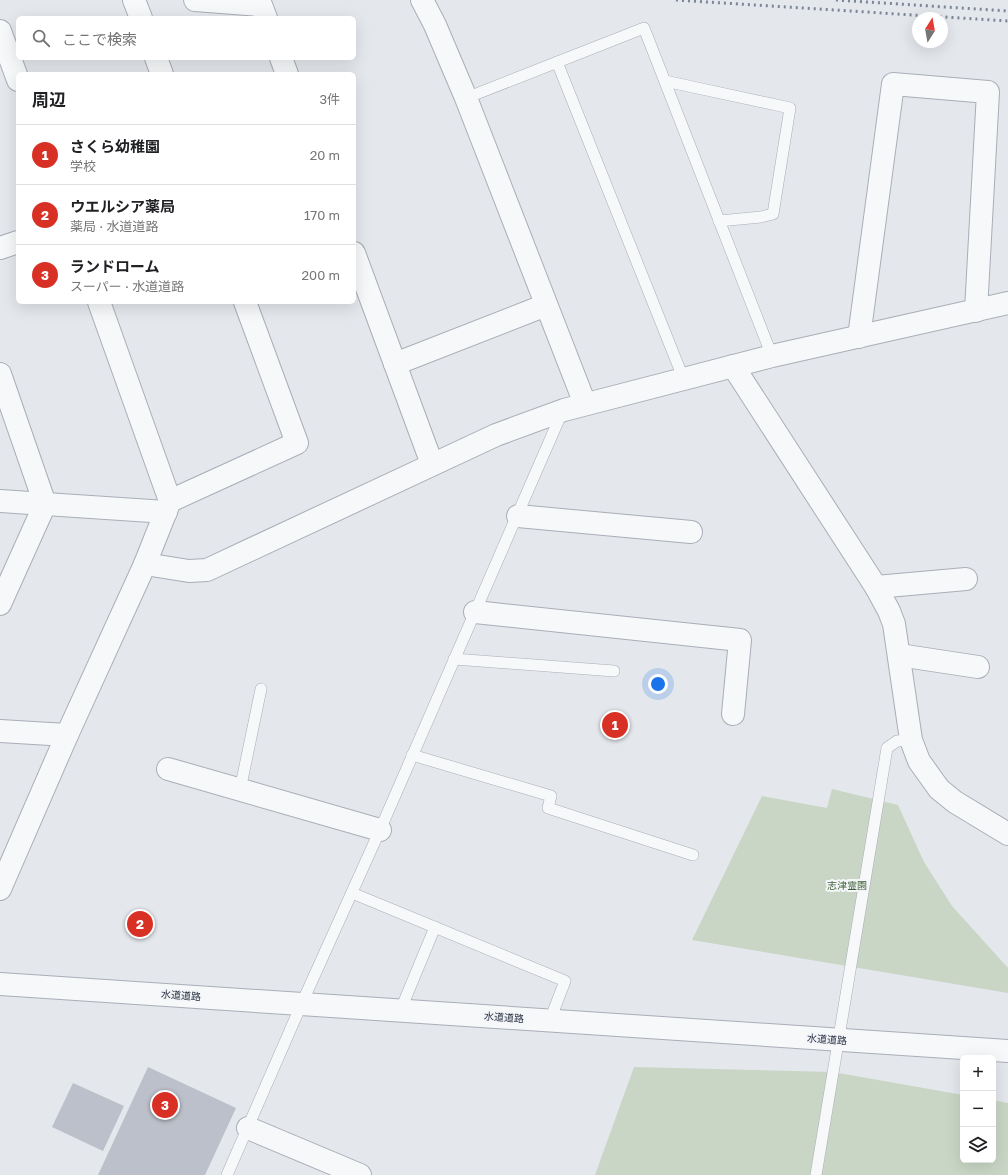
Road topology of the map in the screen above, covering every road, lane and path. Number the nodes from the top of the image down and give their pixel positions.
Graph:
1 (134, 0) edge
2 (195, 0) edge
3 (422, 0) edge
4 (140, 16) edge
5 (265, 16) edge
6 (0, 31) edge
7 (157, 60) edge
8 (282, 60) edge
9 (557, 62) junction
10 (161, 72) edge
11 (286, 72) edge
12 (16, 75) edge
13 (665, 81) junction
14 (466, 98) junction
15 (719, 221) junction
16 (16, 243) edge
17 (0, 248) edge
18 (356, 258) edge
19 (1008, 303) edge
20 (100, 304) edge
21 (246, 304) edge
22 (546, 305) junction
23 (976, 311) junction
24 (858, 338) junction
25 (772, 356) junction
26 (395, 364) junction
27 (733, 366) junction
28 (684, 380) junction
29 (1, 381) edge
30 (585, 404) junction
31 (564, 410) junction
32 (432, 464) junction
33 (0, 501) edge
34 (45, 504) junction
35 (168, 507) junction
36 (518, 516) junction
37 (692, 532) dead end
38 (145, 564) junction
39 (966, 579) dead end
40 (876, 587) junction
41 (0, 604) edge
42 (475, 612) junction
43 (898, 655) junction
44 (454, 659) junction
45 (978, 667) dead end
46 (614, 671) dead end
47 (260, 689) dead end
48 (733, 714) dead end
49 (0, 731) edge
50 (67, 735) junction
51 (911, 740) junction
52 (412, 755) junction
53 (168, 769) dead end
54 (240, 790) junction
55 (380, 830) junction
56 (1008, 834) edge
57 (693, 855) dead end
58 (0, 889) edge
59 (352, 893) junction
60 (434, 927) junction
61 (0, 984) edge
62 (302, 1003) junction
63 (401, 1009) junction
64 (550, 1020) junction
65 (840, 1040) junction
66 (1008, 1051) edge
67 (248, 1128) junction
68 (227, 1175) edge
69 (360, 1175) edge
70 (816, 1175) edge

1 - 4 street
2 - 5 street
3 - 14 street
6 - 12 street
7 - 10 street
8 - 11 street
9 - 13 lane
9 - 14 lane
9 - 28 lane
13 - 15 lane
13 - 15 lane
14 - 22 street
15 - 25 lane
16 - 17 street
18 - 26 street
19 - 23 street
20 - 35 street
21 - 35 street
22 - 26 street
22 - 30 street
23 - 24 street
23 - 24 street
24 - 25 street
25 - 27 street
26 - 32 street
27 - 28 street
27 - 40 street
28 - 30 street
29 - 34 street
30 - 31 street
31 - 32 street
31 - 36 lane
32 - 38 street
33 - 34 street
34 - 35 street
34 - 41 street
35 - 38 street
36 - 37 street
36 - 42 lane
38 - 50 street
39 - 40 street
40 - 43 street
42 - 44 lane
42 - 48 street
43 - 45 street
43 - 51 street
44 - 46 lane
44 - 52 lane
47 - 54 lane
49 - 50 street
50 - 58 street
51 - 56 street
51 - 65 lane
52 - 55 lane
52 - 57 lane
53 - 54 street
54 - 55 street
55 - 59 lane
59 - 60 lane
59 - 62 lane
60 - 63 lane
60 - 64 lane
61 - 62 street, 水道道路
62 - 63 street, 水道道路
62 - 67 lane
63 - 64 street, 水道道路
64 - 65 street, 水道道路
65 - 66 street, 水道道路
65 - 70 lane
67 - 68 lane
67 - 69 street

